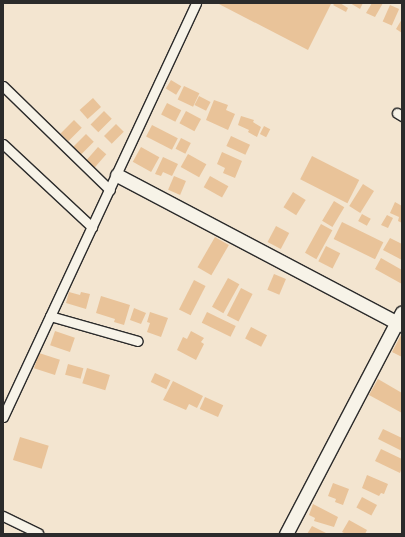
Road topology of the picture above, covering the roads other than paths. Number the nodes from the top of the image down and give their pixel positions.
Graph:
1 (196, 3) edge
2 (3, 86) edge
3 (3, 144) edge
4 (117, 175) junction
5 (110, 190) junction
6 (92, 227) junction
7 (50, 316) junction
8 (400, 320) edge
9 (138, 341) dead end
10 (3, 417) edge
11 (3, 516) edge
12 (38, 533) dead end
13 (286, 534) edge

1 - 4 street
2 - 5 street
3 - 6 street
4 - 5 street
4 - 8 street
5 - 6 street
6 - 7 street
7 - 9 street
7 - 10 street
8 - 13 street
11 - 12 street

